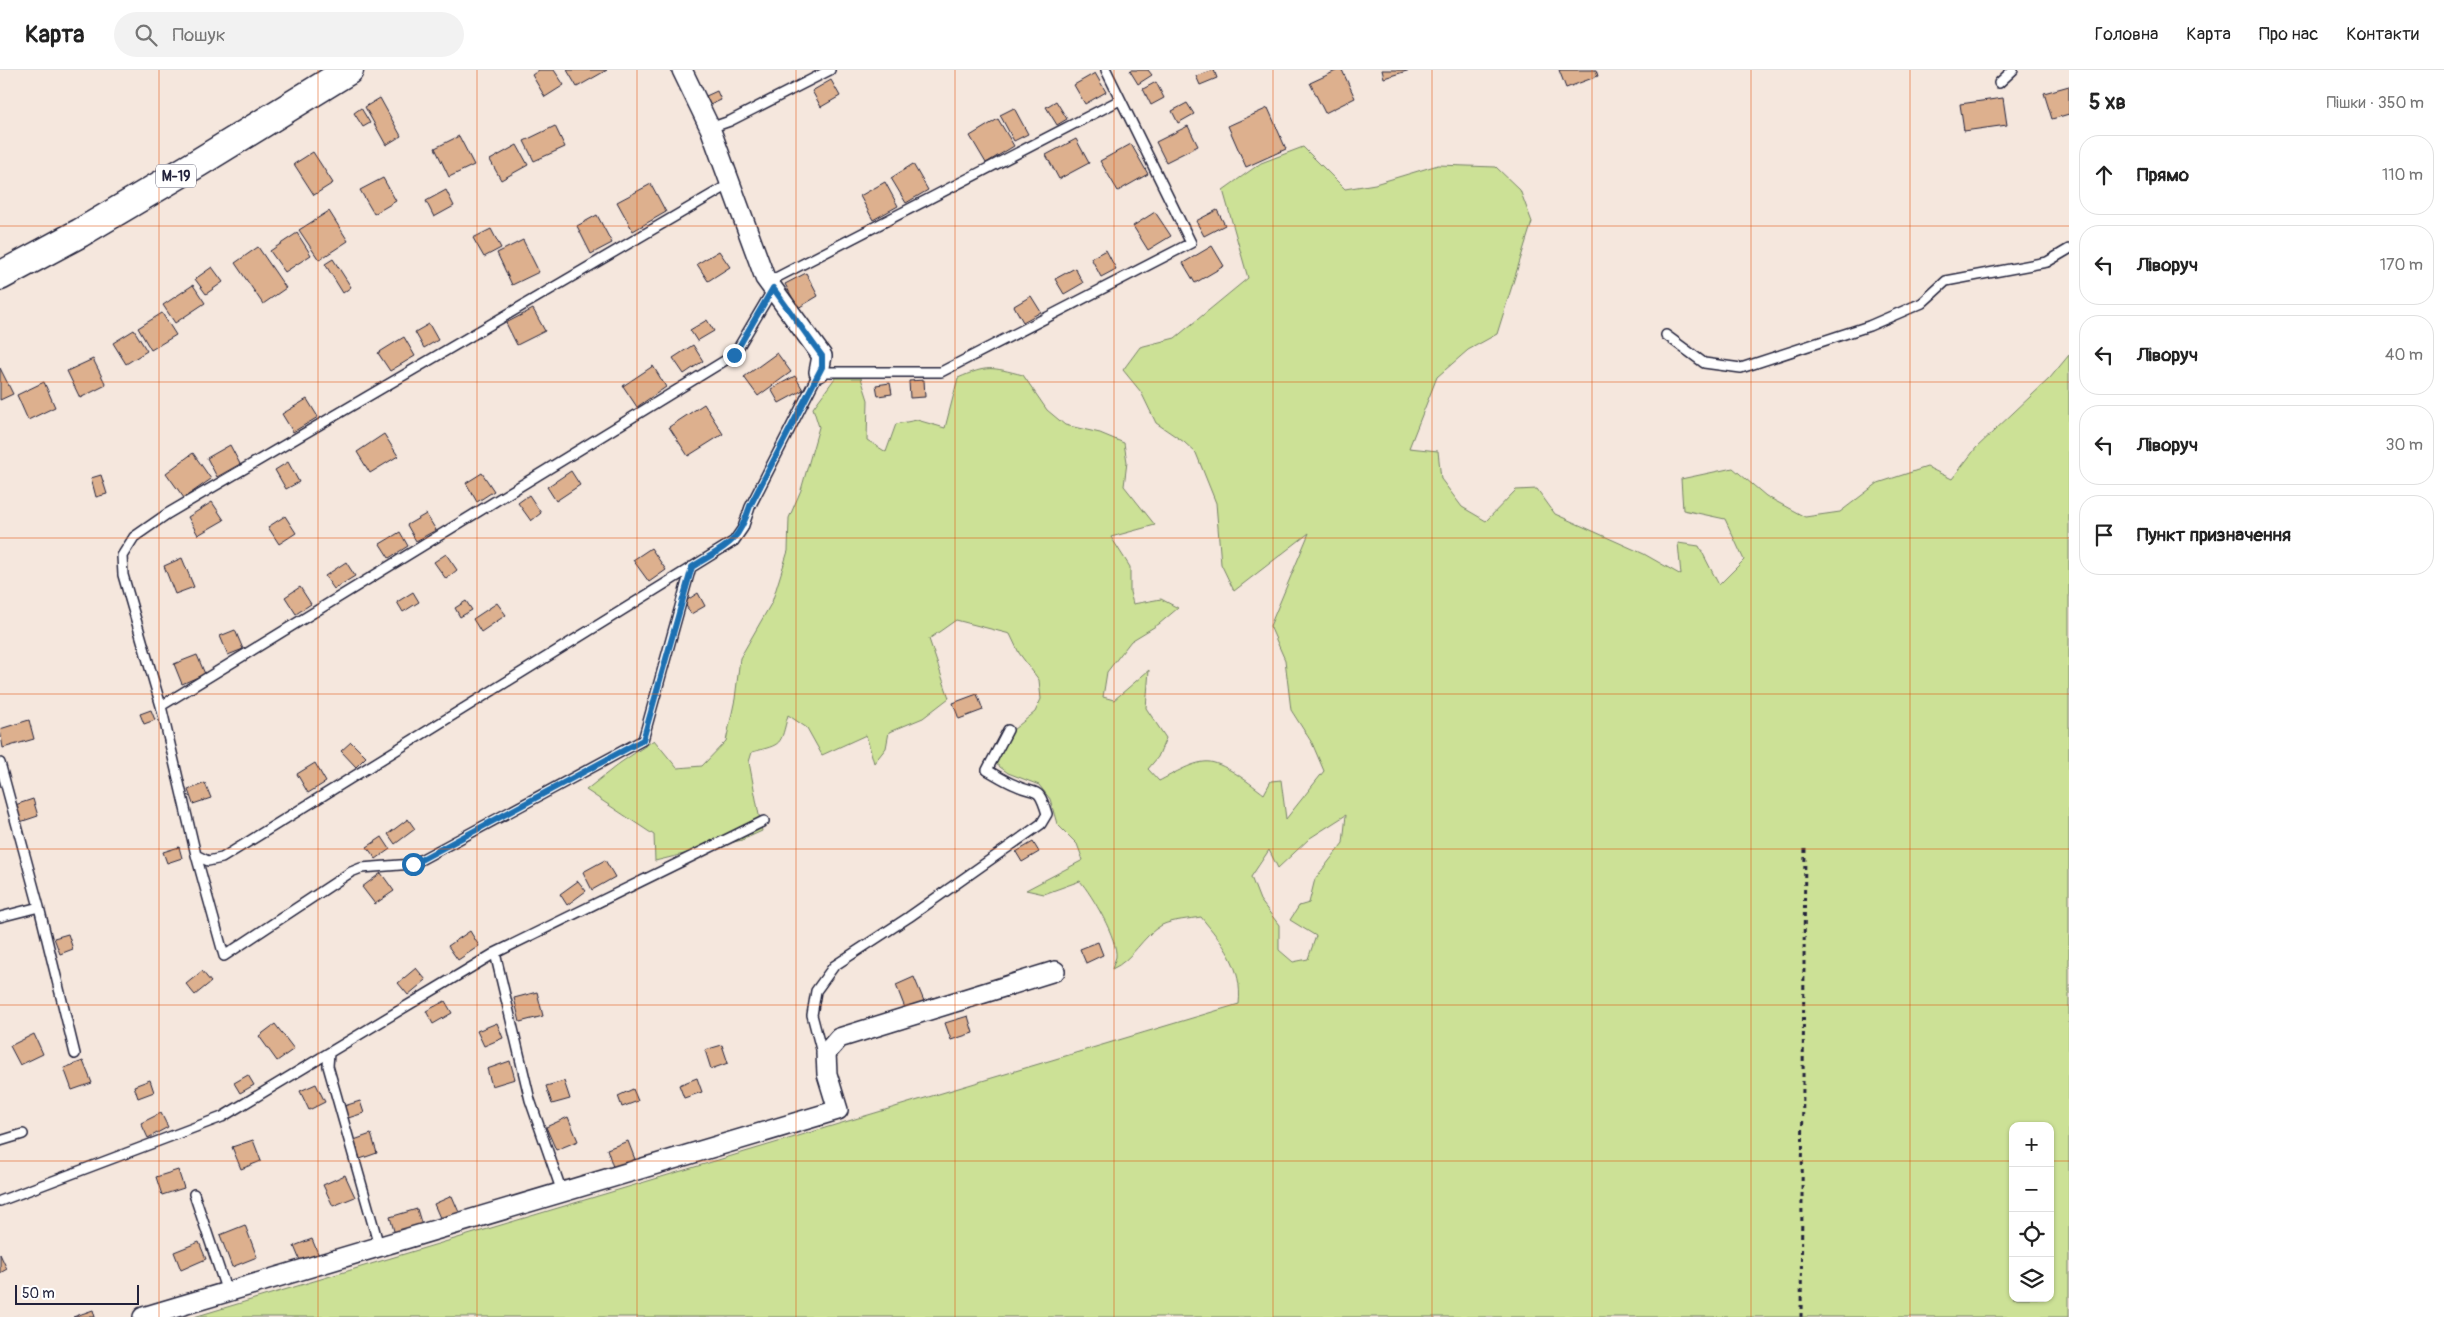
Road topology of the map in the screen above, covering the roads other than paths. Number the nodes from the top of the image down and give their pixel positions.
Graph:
1 (349, 70) edge
2 (682, 70) edge
3 (830, 70) edge
4 (1106, 70) edge
5 (2013, 70) edge
6 (1999, 83) dead end
7 (1120, 100) junction
8 (710, 128) junction
9 (730, 184) junction
10 (2069, 249) edge
11 (0, 276) edge
12 (770, 285) junction
13 (1666, 335) dead end
14 (819, 372) junction
15 (692, 567) junction
16 (162, 706) junction
17 (1008, 730) dead end
18 (0, 763) edge
19 (764, 821) dead end
20 (196, 855) junction
21 (39, 907) junction
22 (0, 917) edge
23 (495, 953) junction
24 (1055, 971) dead end
25 (329, 1053) junction
26 (75, 1054) dead end
27 (827, 1074) junction
28 (22, 1134) dead end
29 (0, 1141) edge
30 (562, 1192) junction
31 (194, 1194) dead end
32 (0, 1201) edge
33 (379, 1246) junction
34 (227, 1292) junction
35 (143, 1317) edge

1 - 11 highway, М-19
2 - 8 street
3 - 8 lane
4 - 7 lane
5 - 6 lane
7 - 12 lane
7 - 14 lane
8 - 9 street
9 - 12 street
9 - 16 lane
10 - 13 lane
12 - 14 street
12 - 16 lane
14 - 15 lane
15 - 20 lane
15 - 20 lane
16 - 20 lane
17 - 27 lane
18 - 21 lane
19 - 23 lane
21 - 22 lane
21 - 26 lane
23 - 25 lane
23 - 30 lane
24 - 27 street
25 - 32 lane
25 - 33 lane
27 - 30 street
28 - 29 lane
30 - 33 street
31 - 34 lane
33 - 34 street
34 - 35 street

